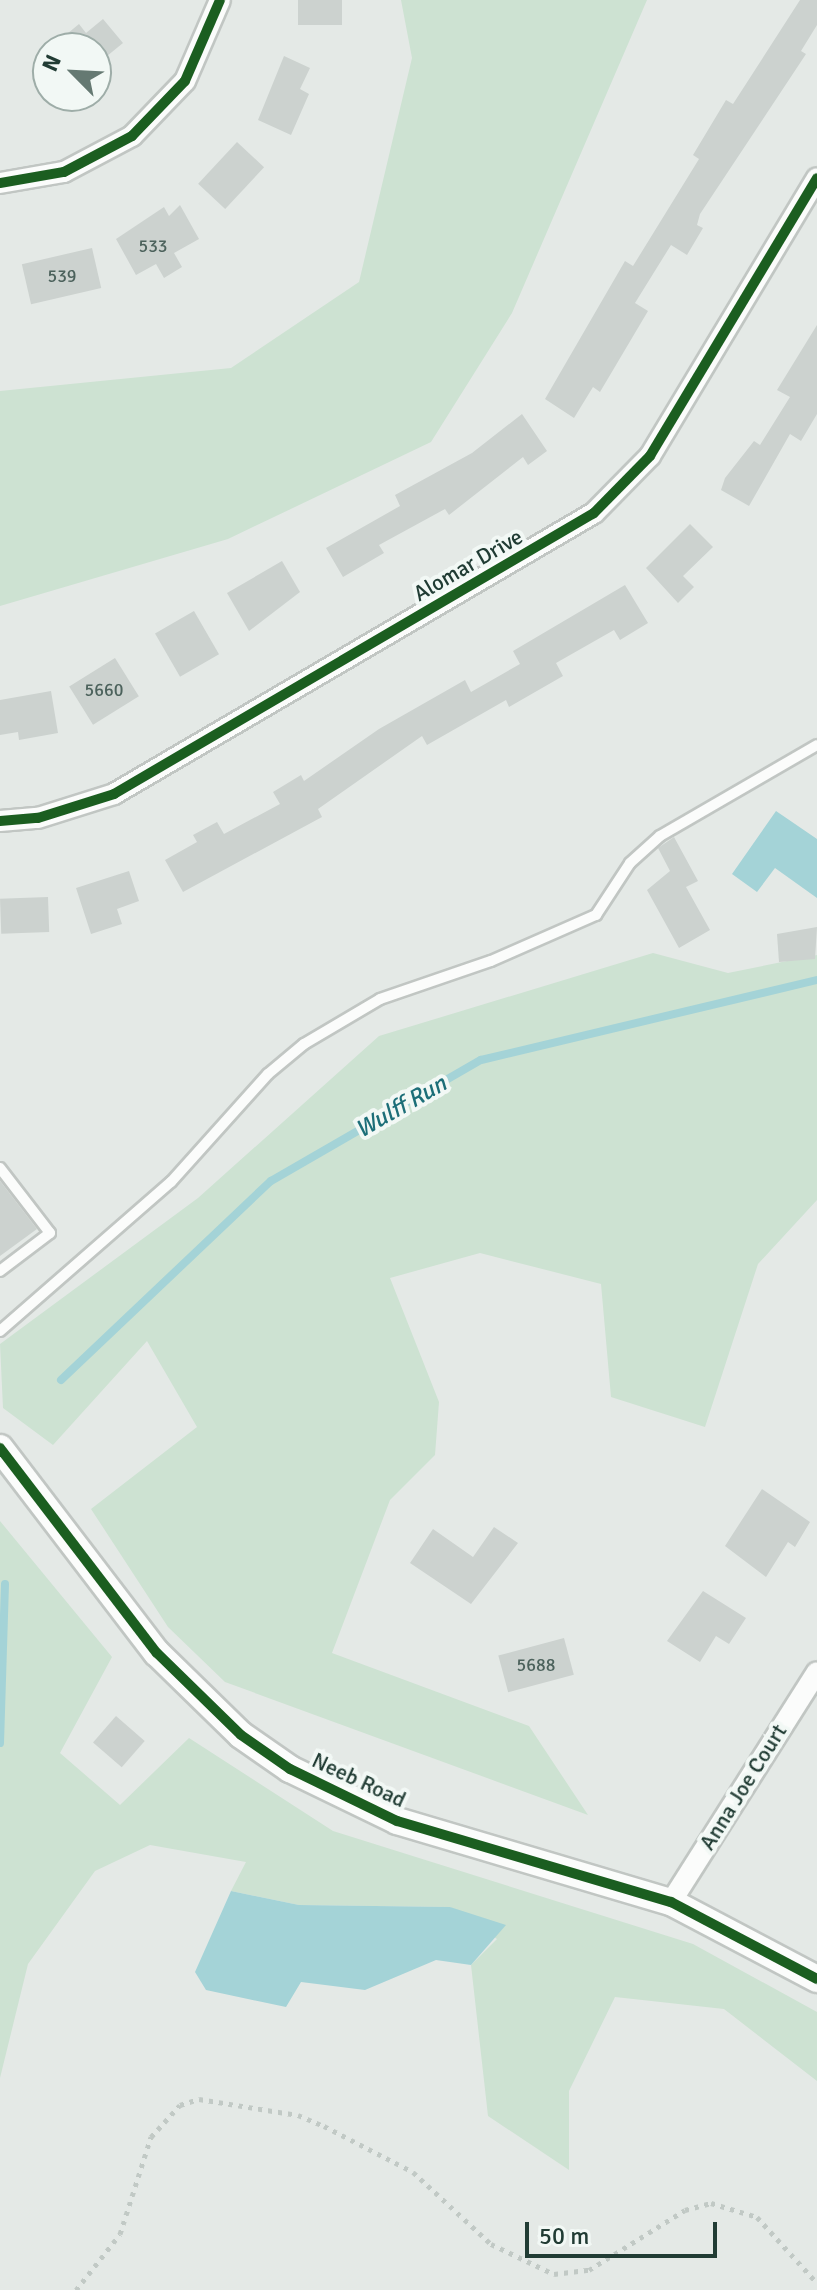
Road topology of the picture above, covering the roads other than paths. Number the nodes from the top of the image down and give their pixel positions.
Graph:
1 (220, 0) edge
2 (817, 178) edge
3 (0, 183) edge
4 (817, 745) edge
5 (0, 821) edge
6 (0, 1168) edge
7 (0, 1271) edge
8 (0, 1331) edge
9 (0, 1448) edge
10 (817, 1672) edge
11 (671, 1902) junction
12 (817, 1979) edge

1 - 3 street
2 - 5 street, Alomar Drive
4 - 8 lane
6 - 7 lane
9 - 11 street, Neeb Road
10 - 11 street, Anna Joe Court
11 - 12 street, Neeb Road

